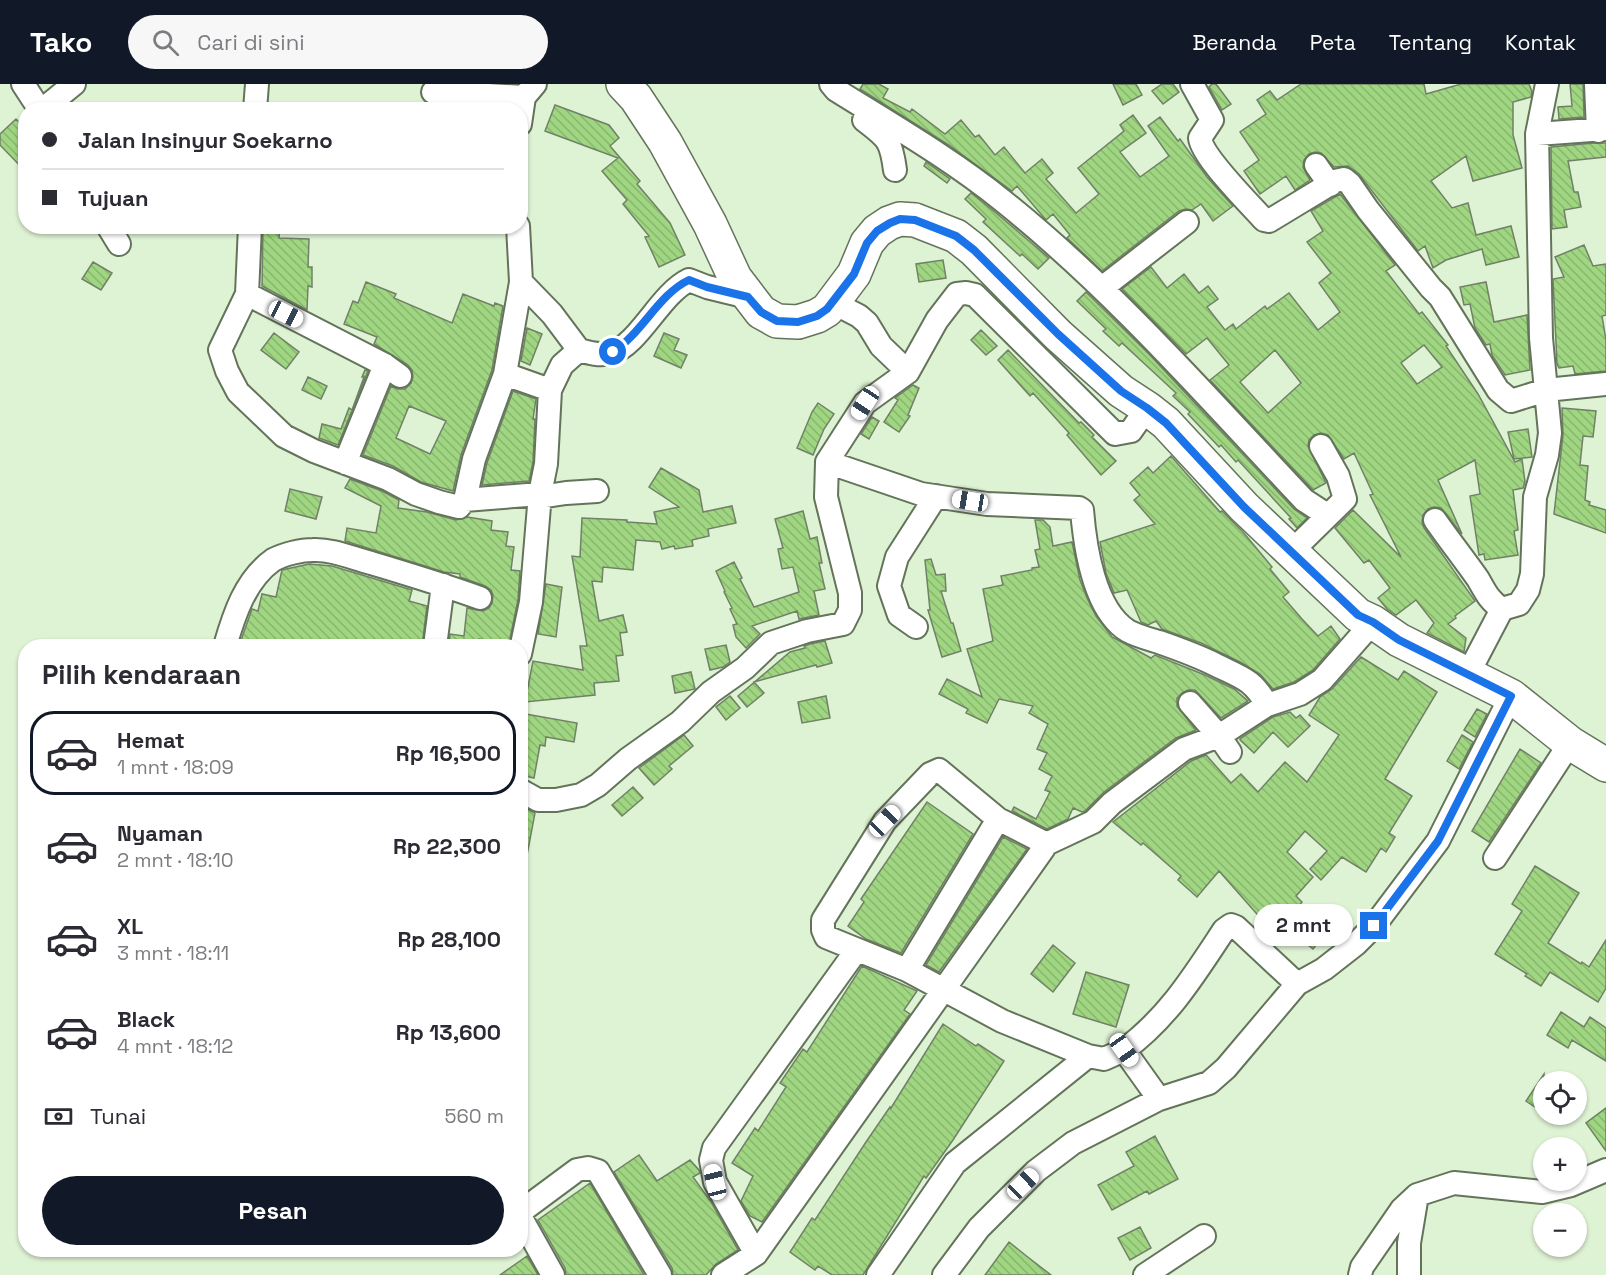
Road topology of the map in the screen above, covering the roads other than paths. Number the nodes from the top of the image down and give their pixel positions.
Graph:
1 (23, 84) edge
2 (74, 84) edge
3 (257, 84) edge
4 (623, 84) edge
5 (1192, 84) edge
6 (1547, 84) edge
7 (1596, 84) edge
8 (833, 87) edge
9 (529, 91) edge
10 (433, 92) dead end
11 (35, 102) edge
12 (51, 102) edge
13 (256, 102) edge
14 (1602, 130) edge
15 (1537, 134) junction
16 (1316, 165) dead end
17 (895, 170) dead end
18 (1330, 185) junction
19 (1187, 222) dead end
20 (250, 234) edge
21 (518, 234) edge
22 (521, 282) junction
23 (1102, 288) junction
24 (247, 294) junction
25 (748, 297) junction
26 (832, 302) junction
27 (579, 351) junction
28 (908, 372) junction
29 (505, 374) junction
30 (1606, 384) edge
31 (550, 390) junction
32 (1546, 390) junction
33 (1147, 408) junction
34 (1321, 446) dead end
35 (827, 462) junction
36 (345, 463) junction
37 (597, 491) dead end
38 (540, 496) junction
39 (936, 496) junction
40 (465, 500) junction
41 (1327, 515) junction
42 (1435, 520) dead end
43 (1291, 552) junction
44 (443, 585) junction
45 (480, 598) dead end
46 (1502, 609) junction
47 (1373, 622) junction
48 (916, 627) dead end
49 (227, 639) edge
50 (436, 639) edge
51 (523, 639) edge
52 (1468, 674) junction
53 (1511, 696) junction
54 (1190, 703) dead end
55 (1267, 705) junction
56 (1570, 743) junction
57 (1224, 744) junction
58 (1606, 765) edge
59 (528, 794) edge
60 (998, 819) junction
61 (1044, 845) junction
62 (1495, 858) dead end
63 (856, 951) junction
64 (907, 970) junction
65 (1297, 984) junction
66 (944, 990) junction
67 (1124, 1050) junction
68 (1088, 1056) junction
69 (1159, 1099) junction
70 (1606, 1170) edge
71 (1417, 1196) junction
72 (528, 1206) edge
73 (528, 1230) edge
74 (1204, 1236) dead end
75 (756, 1254) junction
76 (553, 1275) edge
77 (660, 1275) edge
78 (723, 1275) edge
79 (878, 1275) edge
80 (944, 1275) edge
81 (1145, 1275) edge
82 (1360, 1275) edge
83 (1409, 1275) edge

1 - 11 street
2 - 12 street
3 - 13 street
4 - 25 highway
5 - 18 street
6 - 15 street
7 - 14 street
8 - 17 street
8 - 23 street
9 - 10 street
14 - 15 street
15 - 32 street
16 - 18 street
18 - 32 street
19 - 23 street
20 - 24 street
21 - 22 street
22 - 27 street
22 - 29 street
23 - 41 street
24 - 36 street
24 - 36 street
25 - 26 highway
25 - 27 street
26 - 28 street
26 - 33 highway
27 - 31 street
28 - 33 street
28 - 35 street
29 - 31 street
29 - 40 street
30 - 32 street
31 - 38 street
32 - 46 street
33 - 43 highway
34 - 41 street
35 - 39 street
35 - 59 street
36 - 40 street
37 - 38 street
38 - 40 street
38 - 51 street
39 - 48 street
39 - 55 street
41 - 43 street
42 - 46 street
43 - 47 highway
44 - 45 street
44 - 49 street
44 - 50 street
46 - 52 street
47 - 52 highway
47 - 55 street
52 - 53 highway
53 - 56 highway
53 - 65 street
54 - 57 street
55 - 57 street
56 - 58 highway
56 - 62 street
57 - 61 street
60 - 61 street
60 - 63 street
60 - 64 street
61 - 66 street
63 - 64 street
63 - 75 street
64 - 66 street
65 - 67 street
65 - 69 street
66 - 68 street
66 - 75 street
67 - 68 street
67 - 69 street
68 - 79 street
69 - 80 street
70 - 71 street
71 - 82 street
71 - 83 street
72 - 77 street
73 - 76 street
74 - 81 street
75 - 78 street

